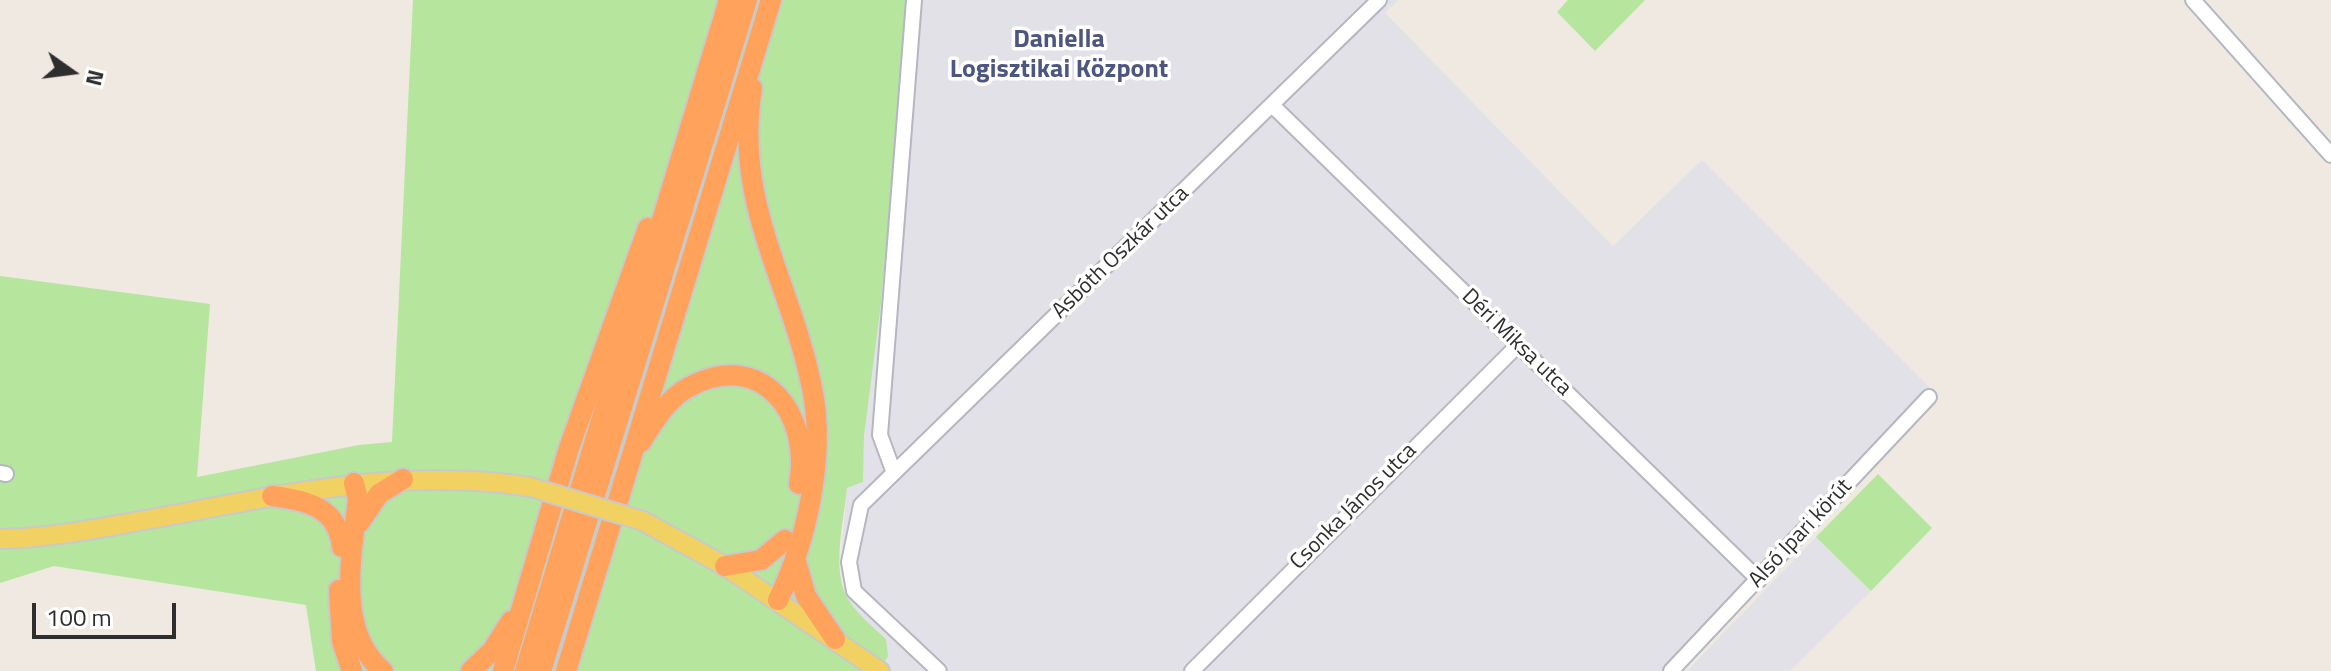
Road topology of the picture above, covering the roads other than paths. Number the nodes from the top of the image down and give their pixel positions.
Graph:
1 (729, 0) edge
2 (747, 0) edge
3 (771, 0) edge
4 (914, 0) edge
5 (1379, 0) edge
6 (2193, 0) edge
7 (764, 23) junction
8 (1273, 106) junction
9 (683, 152) junction
10 (2331, 155) edge
11 (1518, 345) junction
12 (1929, 397) dead end
13 (894, 473) junction
14 (403, 479) junction
15 (623, 482) junction
16 (352, 483) junction
17 (272, 496) junction
18 (356, 530) junction
19 (0, 539) edge
20 (789, 546) junction
21 (342, 547) junction
22 (535, 562) junction
23 (725, 566) junction
24 (1759, 580) junction
25 (778, 600) junction
26 (835, 639) junction
27 (352, 671) edge
28 (383, 671) edge
29 (471, 671) edge
30 (503, 671) edge
31 (525, 671) edge
32 (541, 671) edge
33 (566, 671) edge
34 (880, 671) edge
35 (939, 671) edge
36 (1192, 671) edge
37 (1671, 671) edge

1 - 9 highway
2 - 32 highway
3 - 7 highway
4 - 13 street
5 - 8 street, Asbóth Oszkár utca
6 - 10 street
7 - 15 highway
7 - 20 highway
8 - 11 street, Déri Miksa utca
8 - 13 street, Asbóth Oszkár utca
9 - 22 highway
9 - 31 highway
11 - 24 street, Déri Miksa utca
11 - 36 street, Csonka János utca
12 - 24 street, Alsó Ipari körút
13 - 35 street, Asbóth Oszkár utca
14 - 16 main road
14 - 18 highway
14 - 23 main road, bridge
15 - 20 highway
15 - 33 highway
16 - 17 main road
16 - 18 highway
16 - 21 highway
17 - 19 main road
17 - 21 highway
18 - 28 highway
20 - 23 highway
20 - 25 highway
20 - 26 highway
21 - 27 highway
22 - 29 highway
22 - 30 highway
23 - 25 main road
24 - 37 street, Alsó Ipari körút
25 - 26 main road
26 - 34 main road

